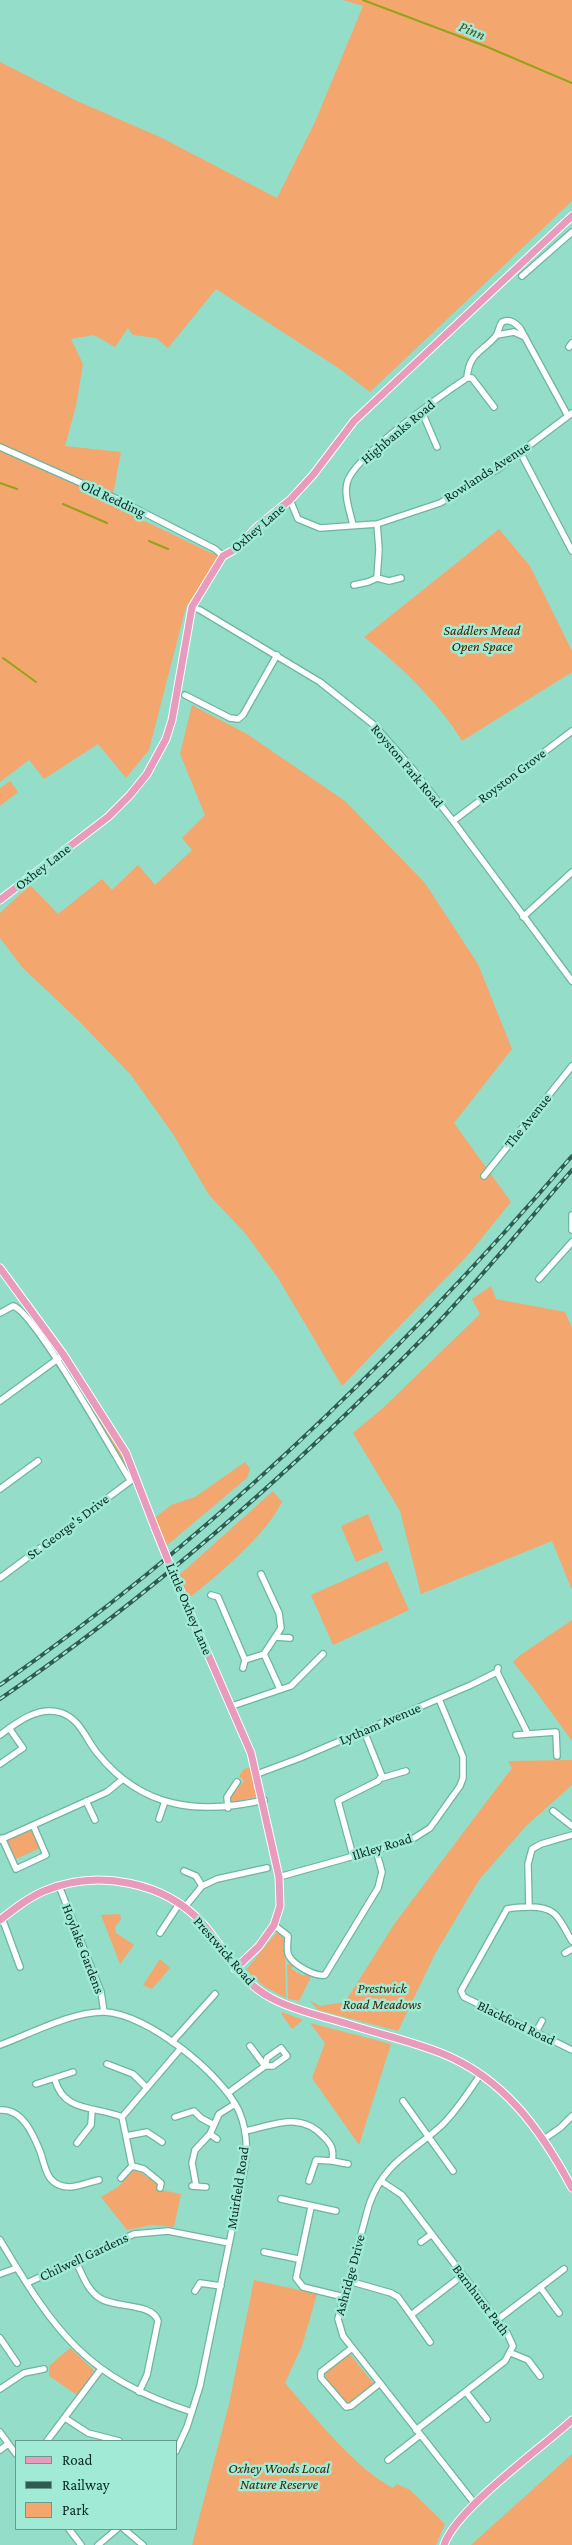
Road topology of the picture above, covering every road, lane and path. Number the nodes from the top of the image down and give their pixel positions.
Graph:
1 (572, 216) edge
2 (572, 232) edge
3 (522, 276) dead end
4 (497, 335) junction
5 (525, 337) junction
6 (467, 378) junction
7 (494, 407) dead end
8 (422, 412) junction
9 (570, 414) edge
10 (0, 447) edge
11 (436, 447) dead end
12 (520, 452) junction
13 (290, 500) junction
14 (376, 524) junction
15 (353, 525) junction
16 (572, 551) edge
17 (223, 556) junction
18 (377, 578) junction
19 (401, 578) dead end
20 (354, 585) dead end
21 (192, 607) junction
22 (277, 656) junction
23 (185, 695) dead end
24 (572, 731) edge
25 (453, 821) junction
26 (572, 872) edge
27 (0, 900) edge
28 (523, 917) junction
29 (572, 982) edge
30 (572, 1066) edge
31 (484, 1176) dead end
32 (572, 1215) edge
33 (572, 1230) edge
34 (571, 1240) edge
35 (0, 1268) edge
36 (539, 1279) dead end
37 (0, 1313) edge
38 (60, 1357) junction
39 (0, 1401) edge
40 (38, 1461) dead end
41 (134, 1479) junction
42 (0, 1489) edge
43 (261, 1574) dead end
44 (0, 1578) edge
45 (211, 1595) dead end
46 (276, 1637) junction
47 (290, 1638) dead end
48 (264, 1654) junction
49 (323, 1654) dead end
50 (246, 1660) junction
51 (243, 1668) dead end
52 (280, 1689) junction
53 (439, 1698) junction
54 (232, 1706) junction
55 (9, 1728) junction
56 (364, 1731) junction
57 (528, 1734) junction
58 (0, 1735) edge
59 (516, 1735) dead end
60 (557, 1756) dead end
61 (0, 1764) edge
62 (406, 1771) dead end
63 (257, 1774) junction
64 (123, 1778) junction
65 (382, 1778) junction
66 (237, 1782) dead end
67 (264, 1800) junction
68 (86, 1801) junction
69 (165, 1801) junction
70 (228, 1808) junction
71 (553, 1811) dead end
72 (159, 1819) dead end
73 (95, 1820) dead end
74 (33, 1825) junction
75 (572, 1826) edge
76 (572, 1834) edge
77 (1, 1839) edge
78 (376, 1850) junction
79 (353, 1856) junction
80 (267, 1868) dead end
81 (184, 1871) dead end
82 (280, 1877) junction
83 (59, 1886) junction
84 (202, 1886) junction
85 (182, 1906) junction
86 (529, 1906) junction
87 (1, 1919) edge
88 (274, 1925) junction
89 (160, 1933) dead end
90 (572, 1941) edge
91 (572, 1949) edge
92 (565, 1953) dead end
93 (20, 1967) dead end
94 (235, 1969) junction
95 (215, 1994) dead end
96 (104, 2012) junction
97 (542, 2021) dead end
98 (536, 2032) junction
99 (172, 2042) junction
100 (0, 2045) edge
101 (250, 2046) dead end
102 (180, 2048) junction
103 (572, 2050) edge
104 (107, 2064) dead end
105 (73, 2072) dead end
106 (481, 2074) junction
107 (55, 2080) junction
108 (36, 2084) dead end
109 (147, 2088) junction
110 (228, 2093) junction
111 (403, 2101) dead end
112 (235, 2104) junction
113 (0, 2110) edge
114 (92, 2110) junction
115 (572, 2116) edge
116 (122, 2117) junction
117 (175, 2117) dead end
118 (214, 2125) junction
119 (245, 2131) junction
120 (210, 2134) junction
121 (126, 2136) junction
122 (429, 2136) junction
123 (217, 2139) dead end
124 (544, 2139) junction
125 (162, 2142) dead end
126 (77, 2143) dead end
127 (332, 2161) junction
128 (348, 2164) dead end
129 (132, 2166) junction
130 (453, 2171) dead end
131 (121, 2178) dead end
132 (99, 2180) dead end
133 (309, 2181) dead end
134 (381, 2181) junction
135 (206, 2187) dead end
136 (160, 2188) dead end
137 (572, 2188) edge
138 (281, 2200) dead end
139 (311, 2206) junction
140 (336, 2211) dead end
141 (432, 2234) junction
142 (0, 2240) edge
143 (421, 2242) dead end
144 (229, 2243) junction
145 (264, 2252) dead end
146 (298, 2259) junction
147 (75, 2260) junction
148 (17, 2268) junction
149 (564, 2270) dead end
150 (0, 2274) edge
151 (463, 2275) junction
152 (348, 2281) junction
153 (27, 2284) junction
154 (221, 2286) junction
155 (540, 2287) junction
156 (195, 2290) dead end
157 (344, 2297) junction
158 (559, 2313) dead end
159 (411, 2315) junction
160 (497, 2320) junction
161 (0, 2338) edge
162 (430, 2342) dead end
163 (352, 2348) junction
164 (511, 2353) junction
165 (17, 2363) dead end
166 (44, 2369) dead end
167 (101, 2369) junction
168 (540, 2376) dead end
169 (380, 2383) junction
170 (0, 2389) edge
171 (139, 2392) junction
172 (466, 2392) junction
173 (192, 2412) junction
174 (65, 2418) junction
175 (487, 2419) dead end
176 (572, 2420) edge
177 (0, 2432) edge
178 (418, 2432) junction
179 (48, 2440) edge
180 (115, 2440) edge
181 (8, 2444) junction
182 (178, 2446) edge
183 (0, 2450) edge
184 (15, 2453) edge
185 (388, 2460) dead end
186 (475, 2504) junction
187 (70, 2530) edge
188 (116, 2530) edge
189 (125, 2530) edge
190 (80, 2545) edge
191 (98, 2545) edge
192 (143, 2545) edge
193 (444, 2545) edge

1 - 13 main road, Oxhey Lane
2 - 3 street
4 - 5 street
4 - 5 street
4 - 6 street
5 - 9 street
6 - 7 street
6 - 8 street, Highbanks Road
8 - 11 street
8 - 15 street, Highbanks Road
9 - 12 street, Rowlands Avenue
10 - 17 street, Old Redding
12 - 14 street, Rowlands Avenue
12 - 16 street
13 - 15 street, Rowlands Avenue
13 - 17 main road, Oxhey Lane
14 - 15 street, Rowlands Avenue
14 - 18 street
17 - 21 main road, Oxhey Lane
18 - 19 street
18 - 20 street
21 - 22 street, Royston Park Road
21 - 27 main road, Oxhey Lane
22 - 23 street
22 - 25 street, Royston Park Road
24 - 25 street, Royston Grove
25 - 28 street, Royston Park Road
26 - 28 street
28 - 29 street, Royston Park Road
30 - 31 street, The Avenue
32 - 33 street
34 - 36 street
35 - 38 main road, Little Oxhey Lane
37 - 38 street, Little Oxhey Lane
38 - 39 street
38 - 41 main road, Little Oxhey Lane
40 - 42 street
41 - 44 street, St. George's Drive
41 - 54 main road, Little Oxhey Lane, bridge
43 - 46 street
45 - 50 street
46 - 47 street
46 - 48 street
48 - 50 street
48 - 52 street
49 - 52 street
50 - 51 street
52 - 54 street
53 - 56 street, Lytham Avenue
53 - 57 street, Lytham Avenue
53 - 78 street, Ilkley Road
54 - 63 main road, Little Oxhey Lane
55 - 58 street
55 - 61 street
55 - 64 street
56 - 63 street, Lytham Avenue
56 - 65 street
57 - 59 street
57 - 60 street
62 - 65 street
63 - 67 main road, Little Oxhey Lane
64 - 68 street
64 - 69 street
65 - 79 street
66 - 70 street
67 - 70 street
67 - 82 main road, Little Oxhey Lane
68 - 73 street
68 - 74 street
69 - 70 street
69 - 72 street
71 - 75 street
74 - 77 street
74 - 77 street
76 - 86 street
78 - 79 street, Ilkley Road
78 - 88 street
79 - 82 street, Ilkley Road
80 - 84 street
81 - 84 street
82 - 88 main road, Little Oxhey Lane
83 - 85 main road, Prestwick Road
83 - 87 main road, Prestwick Road
83 - 96 street, Hoylake Gardens
84 - 85 street
85 - 89 street
85 - 94 main road, Prestwick Road
86 - 90 street
86 - 98 street, Blackford Road
87 - 93 street
88 - 94 main road, Little Oxhey Lane
91 - 92 street
94 - 106 main road, Prestwick Road
95 - 99 street
96 - 99 street, Muirfield Road
96 - 100 street, Muirfield Road
97 - 98 street
98 - 103 street, Blackford Road
99 - 102 street, Muirfield Road
101 - 110 street
102 - 109 street
102 - 110 street, Muirfield Road
104 - 109 street
105 - 107 street
106 - 122 street, Ashridge Drive
106 - 124 main road, Prestwick Road
107 - 108 street
107 - 114 street
109 - 116 street
110 - 112 street, Muirfield Road
111 - 122 street
112 - 118 street
112 - 119 street, Muirfield Road
113 - 132 street
114 - 116 street
114 - 126 street
115 - 124 street
116 - 121 street
117 - 118 street
118 - 120 street
119 - 127 street
119 - 144 street, Muirfield Road
120 - 123 street
120 - 135 street
121 - 125 street
121 - 129 street
122 - 130 street
122 - 134 street, Ashridge Drive
124 - 137 main road, Prestwick Road
127 - 128 street
127 - 133 street
129 - 131 street
129 - 136 street
134 - 141 street, Barnhurst Path
134 - 152 street, Ashridge Drive
138 - 139 street
139 - 140 street
139 - 146 street
141 - 143 street
141 - 151 street, Barnhurst Path
142 - 148 street
144 - 147 street, Chilwell Gardens
144 - 154 street, Muirfield Road
145 - 146 street
146 - 157 street
147 - 153 street, Chilwell Gardens
147 - 171 street
148 - 150 street
148 - 153 street
149 - 155 street
151 - 159 street
151 - 160 street, Barnhurst Path
152 - 157 street, Ashridge Drive
152 - 159 street
153 - 167 street
154 - 156 street
154 - 173 street, Muirfield Road
155 - 158 street
155 - 160 street
157 - 163 street, Ashridge Drive
159 - 162 street
160 - 164 street, Barnhurst Path
161 - 165 street
163 - 169 street, Ashridge Drive
163 - 169 street
164 - 168 street
164 - 172 street, Barnhurst Path
166 - 170 street
167 - 171 street
167 - 174 street
169 - 178 street, Ashridge Drive
171 - 173 street
172 - 175 street
172 - 178 street, Barnhurst Path
173 - 182 street, Muirfield Road
174 - 179 street
174 - 180 street
176 - 186 main road
177 - 181 street
178 - 185 street, Barnhurst Path
178 - 186 street, Ashridge Drive
181 - 183 street
181 - 184 street
186 - 193 main road
187 - 190 street
188 - 191 street
189 - 192 street

